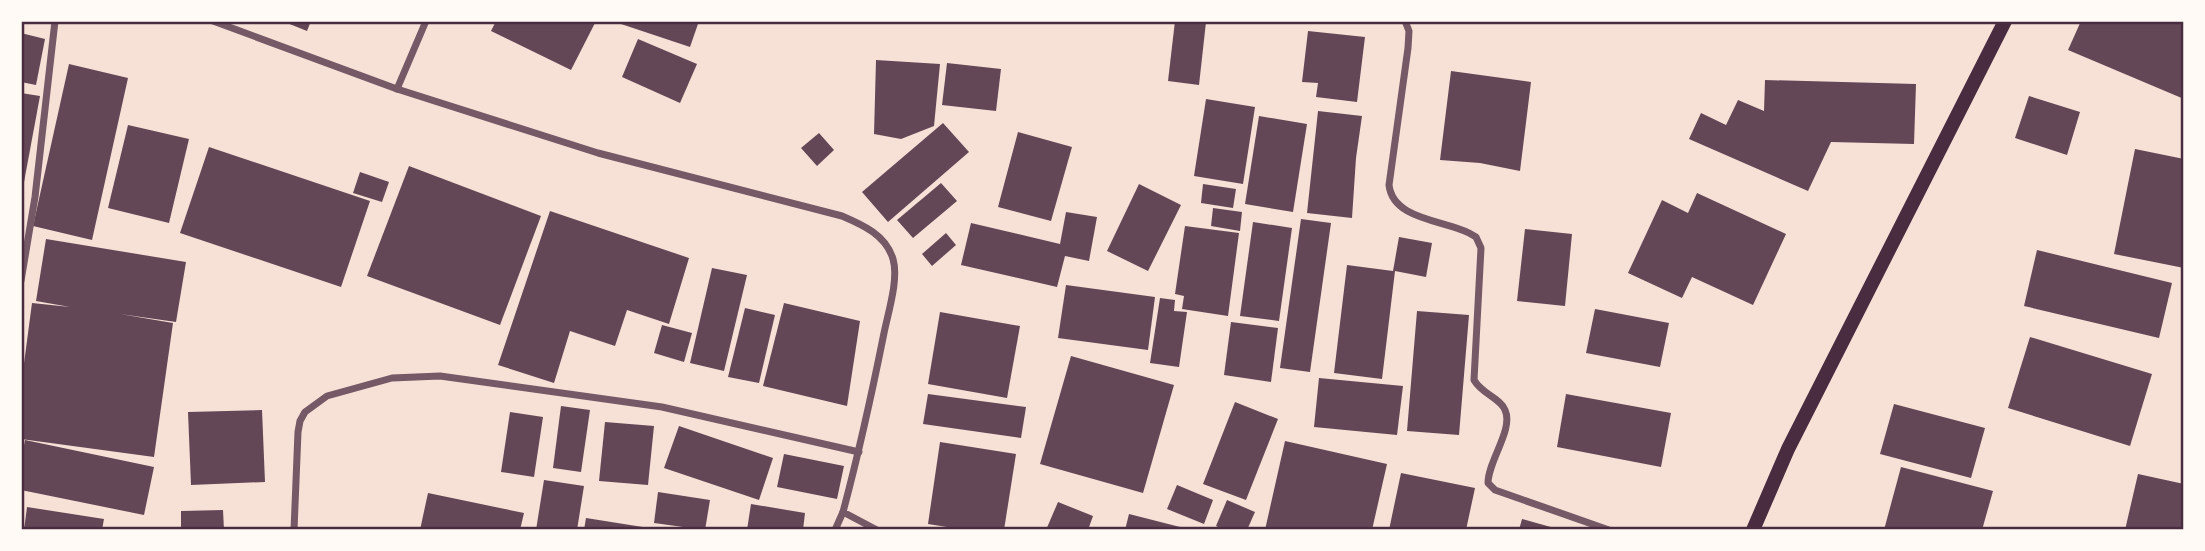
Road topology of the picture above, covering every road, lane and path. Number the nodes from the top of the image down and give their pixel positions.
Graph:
1 (55, 21) edge
2 (213, 21) edge
3 (426, 21) edge
4 (1405, 21) edge
5 (2006, 21) edge
6 (397, 89) junction
7 (21, 282) edge
8 (859, 452) junction
9 (843, 512) junction
10 (294, 530) edge
11 (835, 530) edge
12 (877, 530) edge
13 (1609, 530) edge
14 (1754, 530) edge

1 - 7 street
2 - 6 street
3 - 6 street
4 - 13 street
5 - 14 main road
6 - 8 street
8 - 9 street
8 - 10 street
9 - 11 street
9 - 12 street

